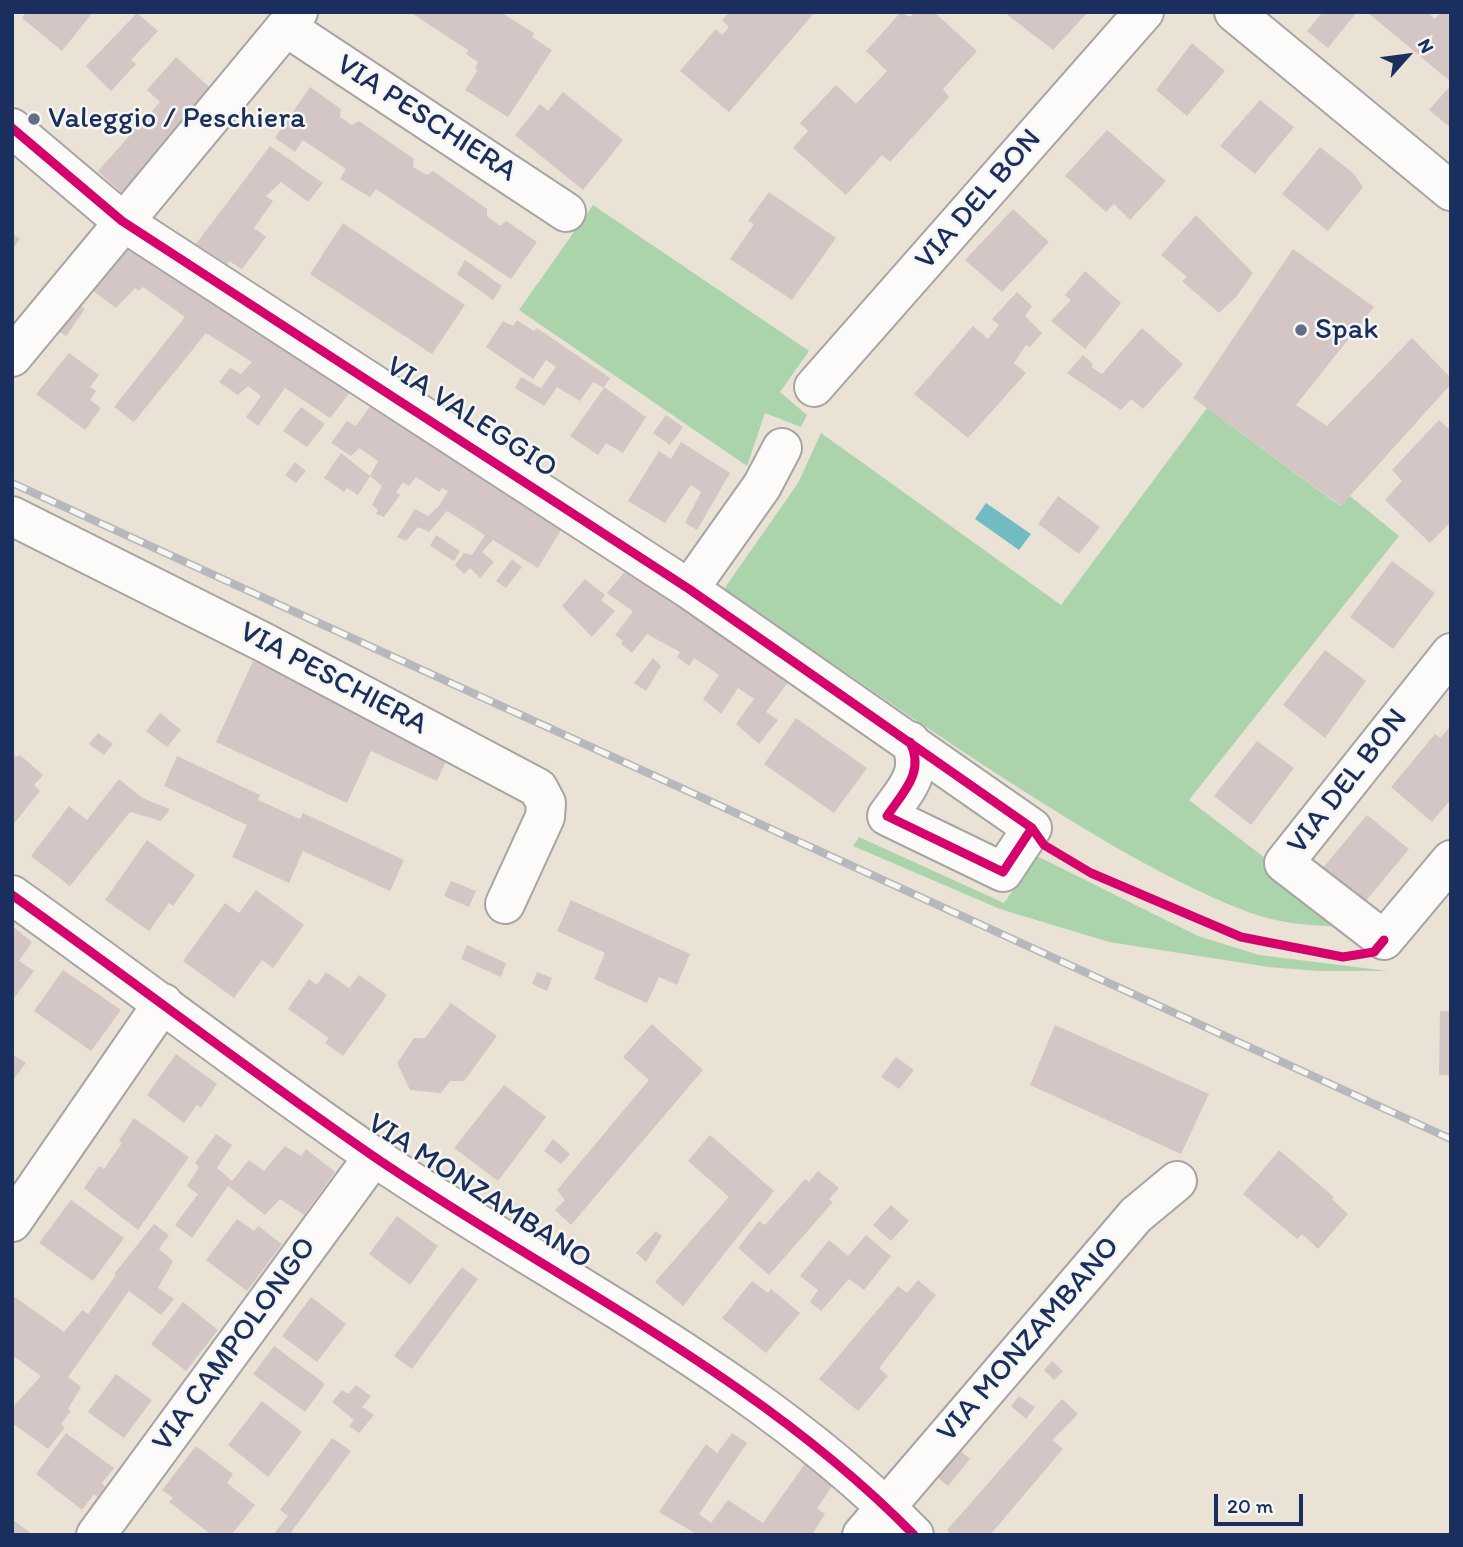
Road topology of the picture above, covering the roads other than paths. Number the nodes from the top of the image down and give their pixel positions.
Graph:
1 (1144, 12) edge
2 (1234, 12) edge
3 (292, 19) edge
4 (12, 128) edge
5 (1451, 191) edge
6 (566, 212) dead end
7 (122, 221) junction
8 (12, 357) edge
9 (814, 387) dead end
10 (782, 448) dead end
11 (12, 516) edge
12 (690, 589) junction
13 (1451, 653) edge
14 (910, 741) dead end
15 (1451, 860) edge
16 (12, 895) edge
17 (505, 904) dead end
18 (163, 1003) junction
19 (374, 1156) junction
20 (1177, 1181) dead end
21 (12, 1222) edge
22 (886, 1506) junction
23 (96, 1535) edge
24 (862, 1535) edge
25 (914, 1535) edge

1 - 9 street, VIA DEL BON
2 - 5 street
3 - 6 street, VIA PESCHIERA
3 - 7 street, VIA PESCHIERA
4 - 7 street, VIA VALEGGIO
7 - 8 street, VIA PESCHIERA
7 - 12 street, VIA VALEGGIO
10 - 12 street
11 - 17 street, VIA PESCHIERA
12 - 14 street, VIA VALEGGIO
13 - 15 street, VIA DEL BON
16 - 18 street, VIA MONZAMBANO
18 - 19 street, VIA MONZAMBANO
18 - 21 street
19 - 22 street, VIA MONZAMBANO
19 - 23 street, VIA CAMPOLONGO
20 - 22 street, VIA MONZAMBANO
22 - 24 street
22 - 25 street, VIA MONZAMBANO

